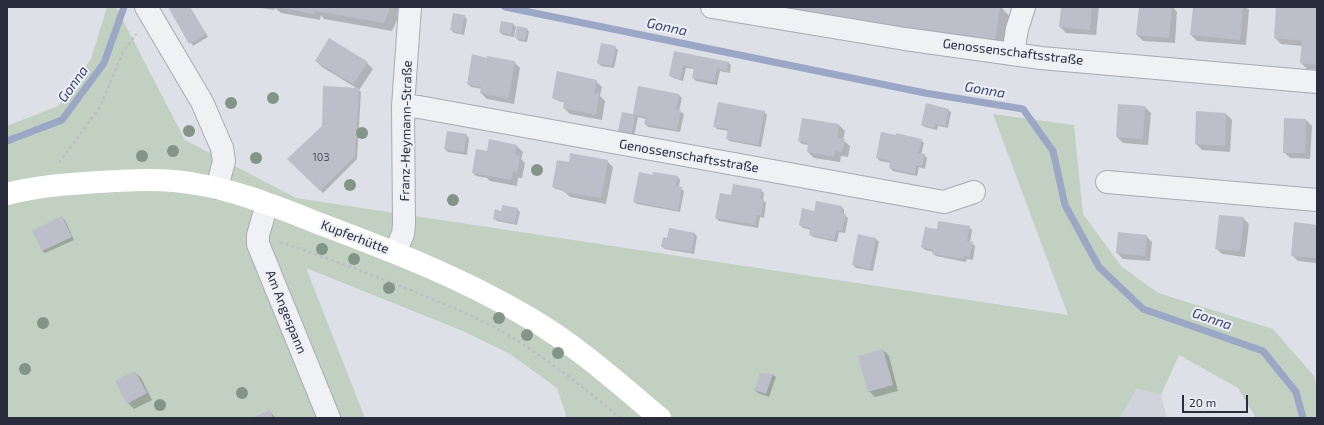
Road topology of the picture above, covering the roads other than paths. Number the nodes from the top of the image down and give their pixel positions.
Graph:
1 (410, 7) edge
2 (712, 7) edge
3 (1024, 7) edge
4 (147, 9) edge
5 (1013, 54) junction
6 (1317, 82) edge
7 (403, 106) junction
8 (1107, 182) dead end
9 (217, 188) junction
10 (974, 192) dead end
11 (7, 194) edge
12 (1317, 200) edge
13 (267, 204) junction
14 (395, 252) junction
15 (329, 418) edge
16 (660, 418) edge

1 - 7 street, Franz-Heymann-Straße
2 - 5 street, Genossenschaftsstraße
3 - 5 street
4 - 9 street
5 - 6 street, Genossenschaftsstraße
7 - 10 street, Genossenschaftsstraße
7 - 14 street, Franz-Heymann-Straße
8 - 12 street
9 - 11 main road, Kupferhütte
9 - 13 main road, Kupferhütte
13 - 14 main road, Kupferhütte
13 - 15 street, Am Angespann
14 - 16 main road, Kupferhütte

